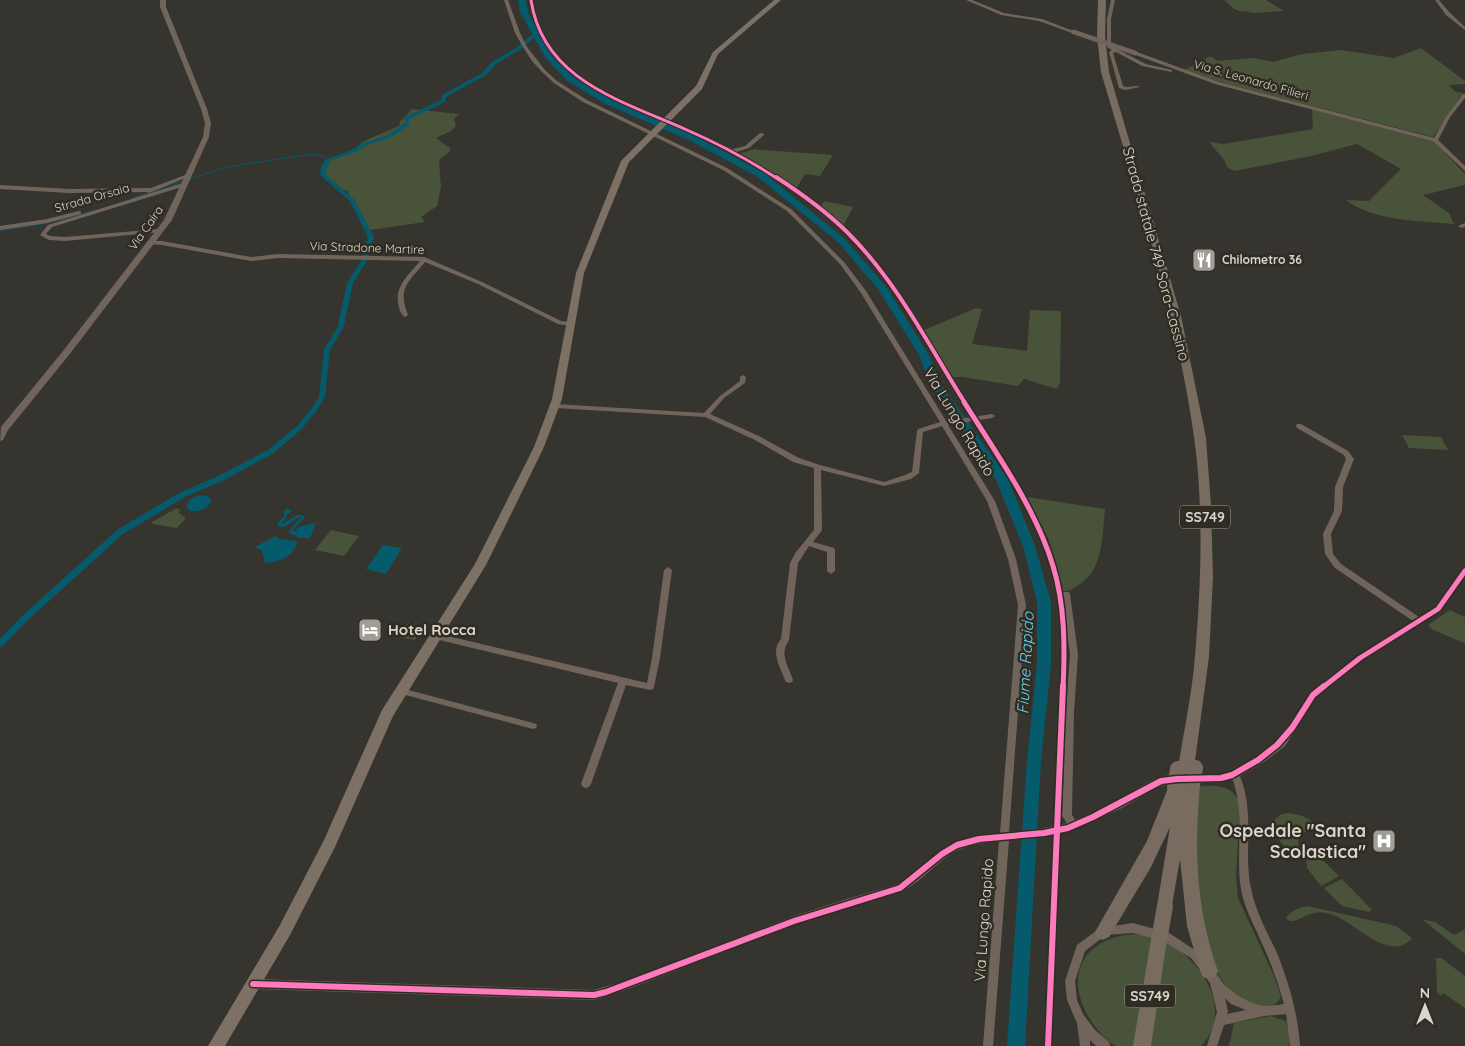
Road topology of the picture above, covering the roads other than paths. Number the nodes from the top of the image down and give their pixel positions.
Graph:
1 (163, 0) edge
2 (506, 0) edge
3 (778, 0) edge
4 (968, 0) edge
5 (1102, 0) edge
6 (1113, 0) edge
7 (1437, 0) edge
8 (1465, 29) edge
9 (1115, 50) junction
10 (1185, 72) junction
11 (1138, 87) dead end
12 (1465, 95) edge
13 (659, 128) junction
14 (762, 134) dead end
15 (1435, 140) junction
16 (1465, 169) edge
17 (188, 176) junction
18 (183, 185) junction
19 (0, 187) edge
20 (152, 190) junction
21 (0, 228) edge
22 (160, 231) junction
23 (151, 243) junction
24 (424, 259) junction
25 (405, 315) dead end
26 (570, 324) junction
27 (743, 377) dead end
28 (554, 406) junction
29 (706, 416) junction
30 (992, 416) dead end
31 (944, 424) junction
32 (1299, 426) dead end
33 (0, 438) edge
34 (818, 467) junction
35 (808, 543) junction
36 (668, 570) dead end
37 (831, 571) dead end
38 (1465, 571) edge
39 (1066, 594) dead end
40 (1419, 621) junction
41 (435, 636) junction
42 (789, 680) dead end
43 (623, 681) junction
44 (400, 691) junction
45 (533, 726) dead end
46 (1235, 774) junction
47 (586, 784) dead end
48 (1184, 786) junction
49 (1073, 824) junction
50 (1009, 836) junction
51 (1103, 932) junction
52 (1212, 978) junction
53 (253, 984) junction
54 (1290, 1010) junction
55 (1264, 1011) junction
56 (1223, 1020) junction
57 (1082, 1023) junction
58 (1217, 1043) edge
59 (216, 1046) edge
60 (988, 1046) edge
61 (1084, 1046) edge
62 (1104, 1046) edge
63 (1142, 1046) edge
64 (1295, 1046) edge

1 - 17 street, Via Caira
2 - 13 street, Via Lungo Rapido
3 - 13 main road
4 - 10 street, Via S. Leonardo Filieri, bridge
5 - 48 highway, Strada statale 749 Sora-Cassino / SS749, bridge
6 - 9 street
7 - 8 street
9 - 10 street
9 - 11 street
10 - 15 street, Via S. Leonardo Filieri
12 - 15 street
13 - 14 street
13 - 26 main road
13 - 31 street, Via Lungo Rapido
15 - 16 street, Via S. Leonardo Filieri
17 - 18 street, Via Caira
17 - 20 street, Strada Orsaia
18 - 22 street, Via Caira
18 - 22 street
19 - 20 street
20 - 21 street, Strada Orsaia
22 - 23 street, Via Caira
23 - 24 street, Via Stradone Martire
23 - 33 street, Via Caira
24 - 25 street
24 - 26 street, Via Stradone Martire
26 - 28 main road
27 - 29 street
28 - 29 street
28 - 41 main road
29 - 34 street
30 - 31 street
31 - 34 street
31 - 50 street, Via Lungo Rapido
32 - 40 street
34 - 35 street
35 - 37 street
35 - 42 street
36 - 43 street
38 - 40 street
39 - 49 street
40 - 46 street
41 - 43 street
41 - 44 main road
43 - 47 street
44 - 45 street
44 - 53 main road
46 - 49 street
46 - 54 street
48 - 51 highway
48 - 52 highway
48 - 63 highway, SS749, bridge
49 - 50 street
50 - 53 street
50 - 60 street, Via Lungo Rapido
51 - 52 street
51 - 57 street
52 - 55 street
52 - 56 street
53 - 59 main road
54 - 55 street
54 - 64 street
55 - 56 street
56 - 58 street
57 - 61 street
57 - 62 street

